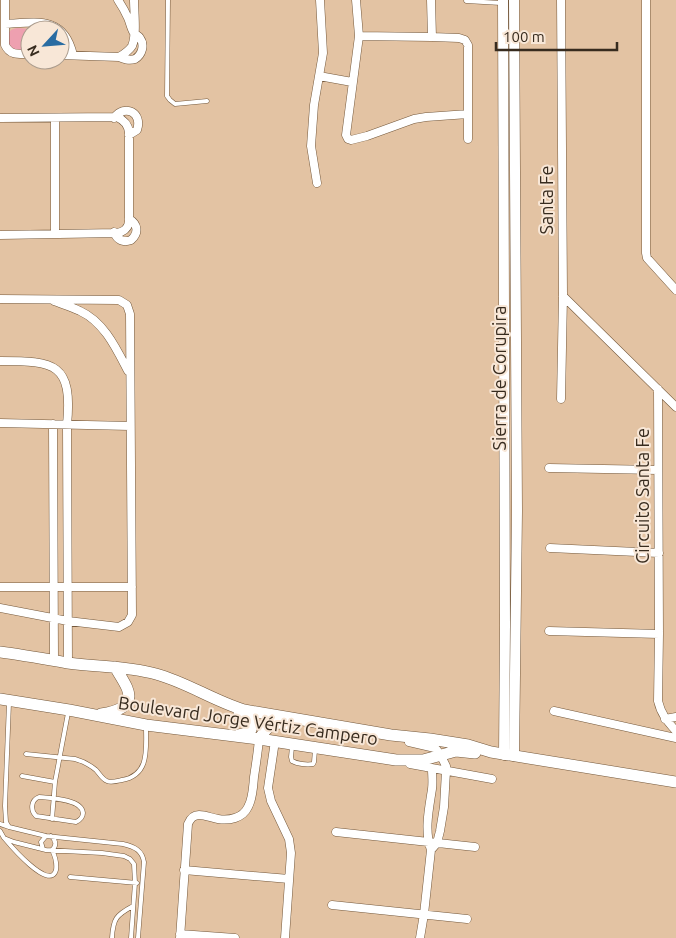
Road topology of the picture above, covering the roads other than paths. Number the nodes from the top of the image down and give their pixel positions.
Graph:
1 (5, 0) edge
2 (118, 0) edge
3 (134, 0) edge
4 (168, 0) edge
5 (320, 0) edge
6 (356, 0) edge
7 (431, 0) edge
8 (514, 0) edge
9 (561, 0) edge
10 (646, 0) edge
11 (466, 1) edge
12 (503, 2) edge
13 (5, 24) junction
14 (134, 33) junction
15 (2, 34) edge
16 (359, 36) junction
17 (432, 37) junction
18 (2, 45) edge
19 (20, 54) edge
20 (73, 55) joint
21 (319, 76) junction
22 (352, 82) junction
23 (207, 101) dead end
24 (468, 114) junction
25 (0, 118) edge
26 (55, 118) junction
27 (114, 118) junction
28 (129, 135) junction
29 (468, 139) dead end
30 (317, 183) dead end
31 (129, 219) junction
32 (114, 232) junction
33 (55, 233) junction
34 (0, 235) edge
35 (676, 290) edge
36 (562, 296) junction
37 (0, 299) edge
38 (47, 299) junction
39 (0, 361) edge
40 (130, 373) junction
41 (658, 389) junction
42 (561, 399) dead end
43 (676, 407) edge
44 (0, 423) edge
45 (53, 424) junction
46 (67, 424) junction
47 (130, 426) junction
48 (549, 468) dead end
49 (658, 470) junction
50 (550, 548) dead end
51 (659, 553) junction
52 (132, 586) junction
53 (0, 587) edge
54 (54, 587) junction
55 (68, 587) junction
56 (0, 608) edge
57 (54, 618) junction
58 (68, 621) junction
59 (549, 631) dead end
60 (659, 634) junction
61 (0, 652) edge
62 (54, 660) junction
63 (68, 663) junction
64 (115, 667) junction
65 (4, 700) edge
66 (236, 708) junction
67 (69, 710) junction
68 (554, 711) dead end
69 (92, 715) junction
70 (676, 717) edge
71 (665, 719) junction
72 (318, 723) junction
73 (146, 725) junction
74 (676, 731) edge
75 (391, 735) junction
76 (237, 736) junction
77 (676, 738) edge
78 (260, 739) junction
79 (275, 741) junction
80 (293, 744) junction
81 (315, 748) junction
82 (491, 752) junction
83 (26, 754) dead end
84 (509, 755) junction
85 (59, 757) junction
86 (396, 760) junction
87 (444, 764) junction
88 (432, 768) junction
89 (22, 776) dead end
90 (492, 779) dead end
91 (55, 782) junction
92 (676, 782) edge
93 (253, 785) junction
94 (268, 788) junction
95 (54, 799) junction
96 (429, 805) junction
97 (444, 807) junction
98 (52, 819) junction
99 (0, 824) edge
100 (9, 827) junction
101 (0, 831) edge
102 (336, 832) dead end
103 (46, 836) junction
104 (51, 836) junction
105 (4, 838) junction
106 (103, 842) junction
107 (438, 843) junction
108 (430, 846) junction
109 (475, 847) dead end
110 (43, 849) junction
111 (52, 850) junction
112 (140, 851) junction
113 (102, 853) junction
114 (133, 861) junction
115 (184, 870) junction
116 (70, 877) dead end
117 (289, 879) junction
118 (134, 883) junction
119 (141, 883) junction
120 (140, 905) junction
121 (332, 905) dead end
122 (133, 906) junction
123 (424, 914) junction
124 (467, 919) dead end
125 (180, 936) edge
126 (112, 938) edge
127 (131, 938) edge
128 (138, 938) edge
129 (235, 938) edge
130 (284, 938) edge
131 (420, 938) edge

1 - 13 street
2 - 14 street
3 - 14 street
4 - 23 lane
5 - 21 street
6 - 16 street
7 - 17 street
8 - 84 street, Sierra de Corupira
9 - 36 street, Santa Fe
10 - 35 street
11 - 12 lane
12 - 84 street, Sierra de Corupira
13 - 15 street
13 - 20 street
14 - 20 street
15 - 18 street
16 - 17 street
16 - 22 street
17 - 24 street
18 - 19 street
21 - 22 street
21 - 30 street
22 - 24 street
24 - 29 street
25 - 26 street
26 - 27 street
26 - 33 street
27 - 28 street
27 - 28 street
28 - 31 street
31 - 32 street
31 - 32 street
32 - 33 street
33 - 34 street
36 - 41 street
36 - 42 street, Santa Fe
37 - 38 street
38 - 40 street
38 - 40 street
39 - 46 street
40 - 47 street
41 - 43 street
41 - 49 street, Circuito Santa Fe
44 - 45 street
45 - 46 street
45 - 54 street
46 - 47 street
46 - 55 street
47 - 52 street
48 - 49 street
49 - 51 street, Circuito Santa Fe
50 - 51 street
51 - 60 street, Circuito Santa Fe
52 - 55 street
52 - 58 street
53 - 54 street
54 - 55 street
54 - 57 street
55 - 58 street
56 - 57 street
57 - 58 street
57 - 62 street
58 - 63 street
59 - 60 street
60 - 71 street, Circuito Santa Fe
61 - 62 main road, Boulevard Jorge Vértiz Campero
62 - 63 main road, Boulevard Jorge Vértiz Campero
63 - 64 main road, Boulevard Jorge Vértiz Campero
64 - 66 main road, Boulevard Jorge Vértiz Campero
64 - 69 main road
65 - 67 main road, Boulevard Jorge Vértiz Campero
65 - 100 lane
66 - 72 main road, Boulevard Jorge Vértiz Campero
66 - 76 main road
67 - 69 main road, Boulevard Jorge Vértiz Campero
67 - 85 lane
68 - 77 street
69 - 73 main road, Boulevard Jorge Vértiz Campero
70 - 71 street
71 - 74 street, Circuito Santa Fe
72 - 75 main road, Boulevard Jorge Vértiz Campero
72 - 78 main road
73 - 76 main road, Boulevard Jorge Vértiz Campero
73 - 85 lane
75 - 82 main road, Boulevard Jorge Vértiz Campero
75 - 87 street
76 - 78 main road, Boulevard Jorge Vértiz Campero
78 - 79 main road, Boulevard Jorge Vértiz Campero
78 - 93 street
79 - 80 main road, Boulevard Jorge Vértiz Campero
79 - 94 street
80 - 81 main road, Boulevard Jorge Vértiz Campero
80 - 81 lane
81 - 86 main road, Boulevard Jorge Vértiz Campero
82 - 84 main road, Boulevard Jorge Vértiz Campero
82 - 87 main road, Boulevard Jorge Vértiz Campero
83 - 85 lane
84 - 92 main road, Boulevard Jorge Vértiz Campero
85 - 91 lane
86 - 87 main road, Boulevard Jorge Vértiz Campero
86 - 88 street
87 - 88 street
87 - 90 street
87 - 97 street
88 - 96 street
89 - 91 lane
91 - 95 lane
93 - 94 street
93 - 115 street
94 - 117 street
95 - 98 lane
95 - 98 lane
95 - 98 lane
96 - 97 street
96 - 108 street
97 - 107 street
99 - 100 lane
100 - 103 lane
101 - 105 lane
102 - 108 street
103 - 104 lane
103 - 110 lane
104 - 106 lane
104 - 111 lane
105 - 110 lane
105 - 111 lane
106 - 112 lane
106 - 113 lane
107 - 108 street
107 - 109 street
108 - 123 street
110 - 111 lane
111 - 113 lane
112 - 114 lane
112 - 119 lane
113 - 114 lane
114 - 118 lane
115 - 117 street
115 - 125 street
116 - 118 lane
117 - 130 street
118 - 119 lane
118 - 122 lane
119 - 120 lane
120 - 122 lane
120 - 128 lane
121 - 123 street
122 - 126 lane
122 - 127 lane
123 - 124 street
123 - 131 street
125 - 129 street

